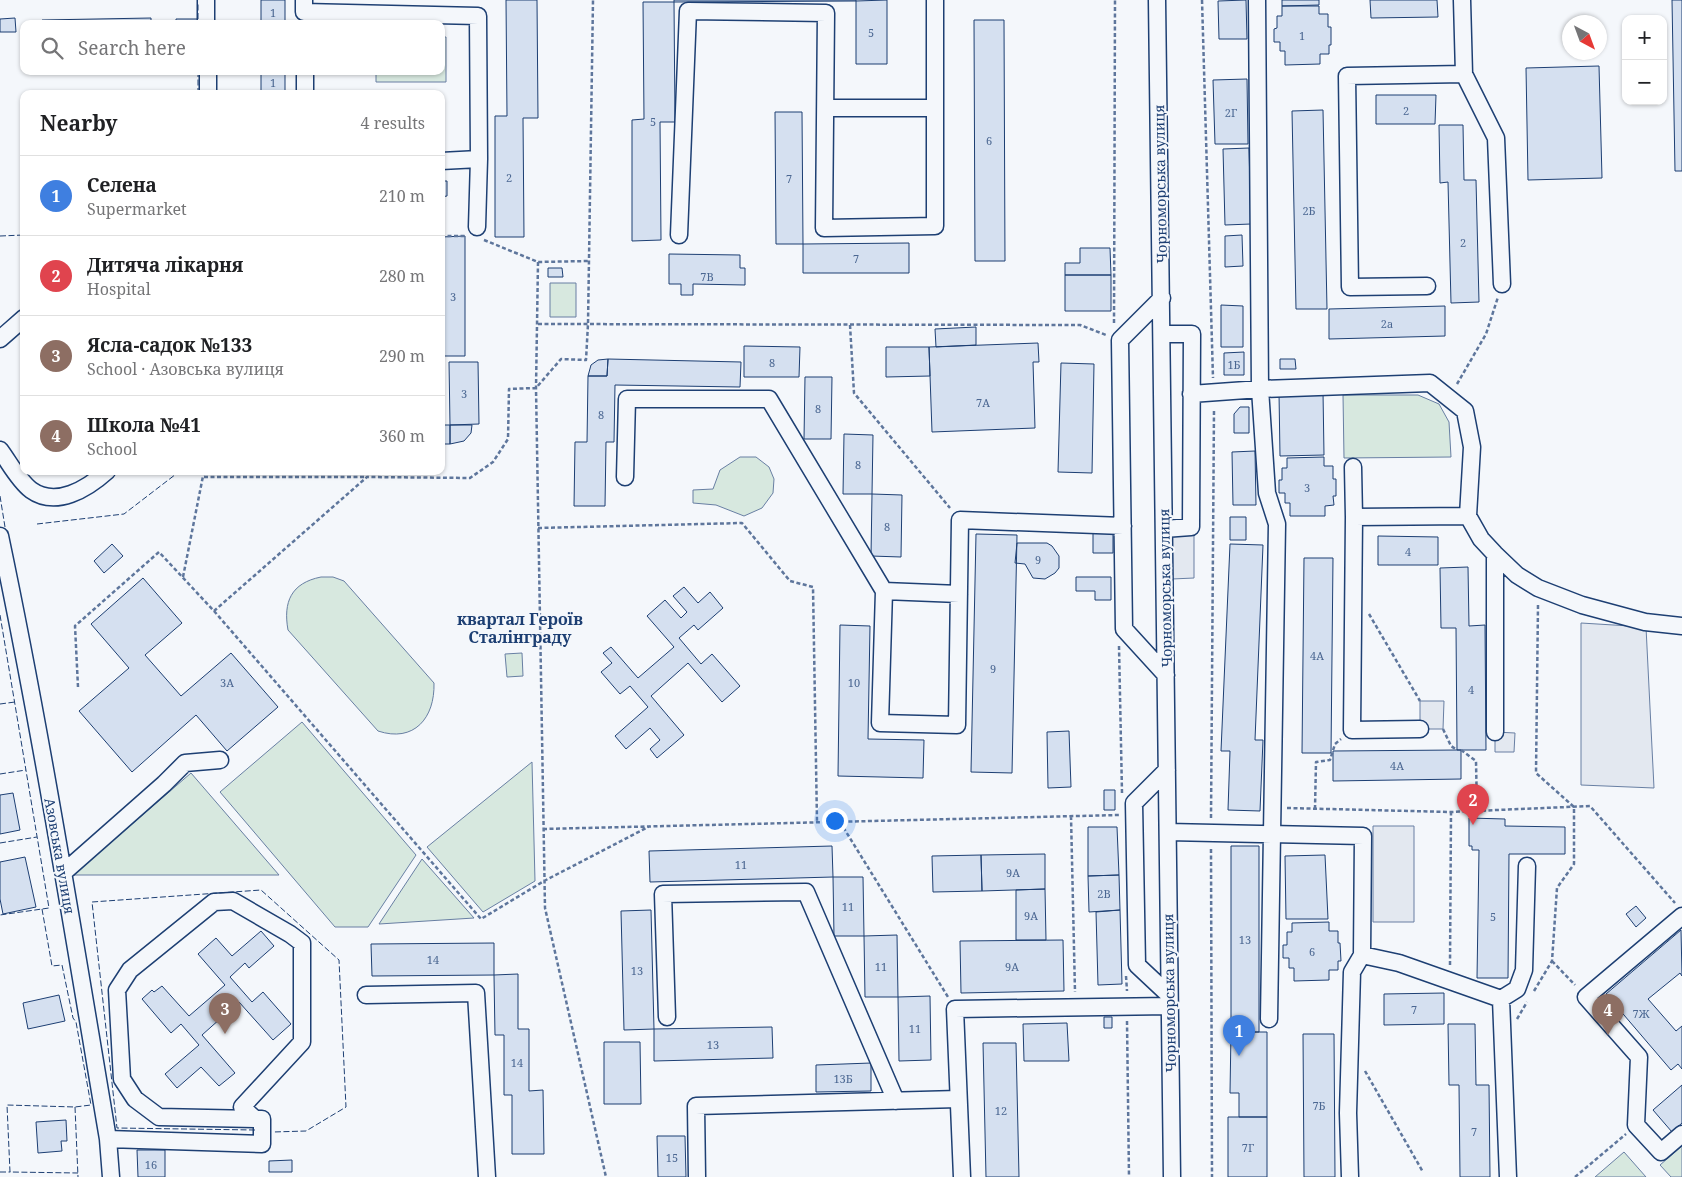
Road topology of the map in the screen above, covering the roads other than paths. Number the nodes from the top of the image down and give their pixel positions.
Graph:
1 (206, 0) edge
2 (935, 0) edge
3 (1157, 0) edge
4 (1257, 0) edge
5 (1462, 0) edge
6 (304, 12) edge
7 (206, 20) edge
8 (1464, 74) junction
9 (208, 75) edge
10 (305, 75) edge
11 (208, 90) edge
12 (305, 90) dead end
13 (825, 108) junction
14 (935, 108) junction
15 (479, 159) junction
16 (445, 161) edge
17 (477, 234) road end
18 (679, 235) dead end
19 (1502, 284) road end
20 (1426, 286) dead end
21 (1162, 298) junction
22 (20, 322) edge
23 (1162, 334) junction
24 (0, 339) edge
25 (1260, 389) junction
26 (1191, 394) junction
27 (0, 450) edge
28 (1354, 467) dead end
29 (102, 475) edge
30 (625, 477) dead end
31 (1468, 516) junction
32 (1354, 517) junction
33 (1123, 526) junction
34 (1164, 530) junction
35 (0, 536) edge
36 (1495, 554) junction
37 (884, 591) junction
38 (959, 594) junction
39 (1682, 626) edge
40 (1166, 675) junction
41 (1420, 729) dead end
42 (1495, 732) dead end
43 (220, 760) dead end
44 (1167, 770) junction
45 (1168, 832) junction
46 (1272, 834) junction
47 (1527, 866) dead end
48 (63, 873) junction
49 (1679, 909) edge
50 (1362, 955) junction
51 (366, 995) dead end
52 (1501, 999) junction
53 (1169, 1001) junction
54 (667, 1017) dead end
55 (1269, 1019) dead end
56 (958, 1099) junction
57 (896, 1101) junction
58 (255, 1119) junction
59 (1682, 1134) edge
60 (108, 1140) junction
61 (111, 1177) edge
62 (487, 1177) edge
63 (697, 1177) edge
64 (962, 1177) edge
65 (1172, 1177) edge
66 (1350, 1177) edge
67 (1508, 1177) edge

1 - 7 street
2 - 14 street
3 - 21 street, Чорноморська вулиця
4 - 25 street
5 - 8 street
6 - 15 street
8 - 19 street
8 - 20 street
9 - 11 street
10 - 12 street
13 - 14 street
13 - 14 street
13 - 18 street
15 - 16 street
15 - 17 street
21 - 23 street, Чорноморська вулиця
21 - 33 street
22 - 24 street
23 - 26 street
23 - 34 street, Чорноморська вулиця
25 - 26 street
25 - 31 street
25 - 46 street
26 - 34 street
27 - 29 street
28 - 32 street
30 - 37 street
31 - 32 street
31 - 36 street
32 - 41 street
33 - 38 street
33 - 40 street
34 - 40 street, Чорноморська вулиця
35 - 48 street, Азовська вулиця
36 - 39 street
36 - 42 street
37 - 38 street
37 - 38 street
40 - 44 street, Чорноморська вулиця
43 - 48 street
44 - 45 street, Чорноморська вулиця
44 - 53 street
45 - 46 street
45 - 53 street, Чорноморська вулиця
46 - 50 street
46 - 55 street
47 - 52 street
48 - 60 street, Азовська вулиця
49 - 59 street
50 - 52 street
50 - 66 street
51 - 62 street
52 - 67 street
53 - 56 street
53 - 65 street, Чорноморська вулиця
54 - 57 street
56 - 57 street
56 - 64 street
57 - 63 street
58 - 58 street
58 - 60 street
60 - 61 street, Азовська вулиця

